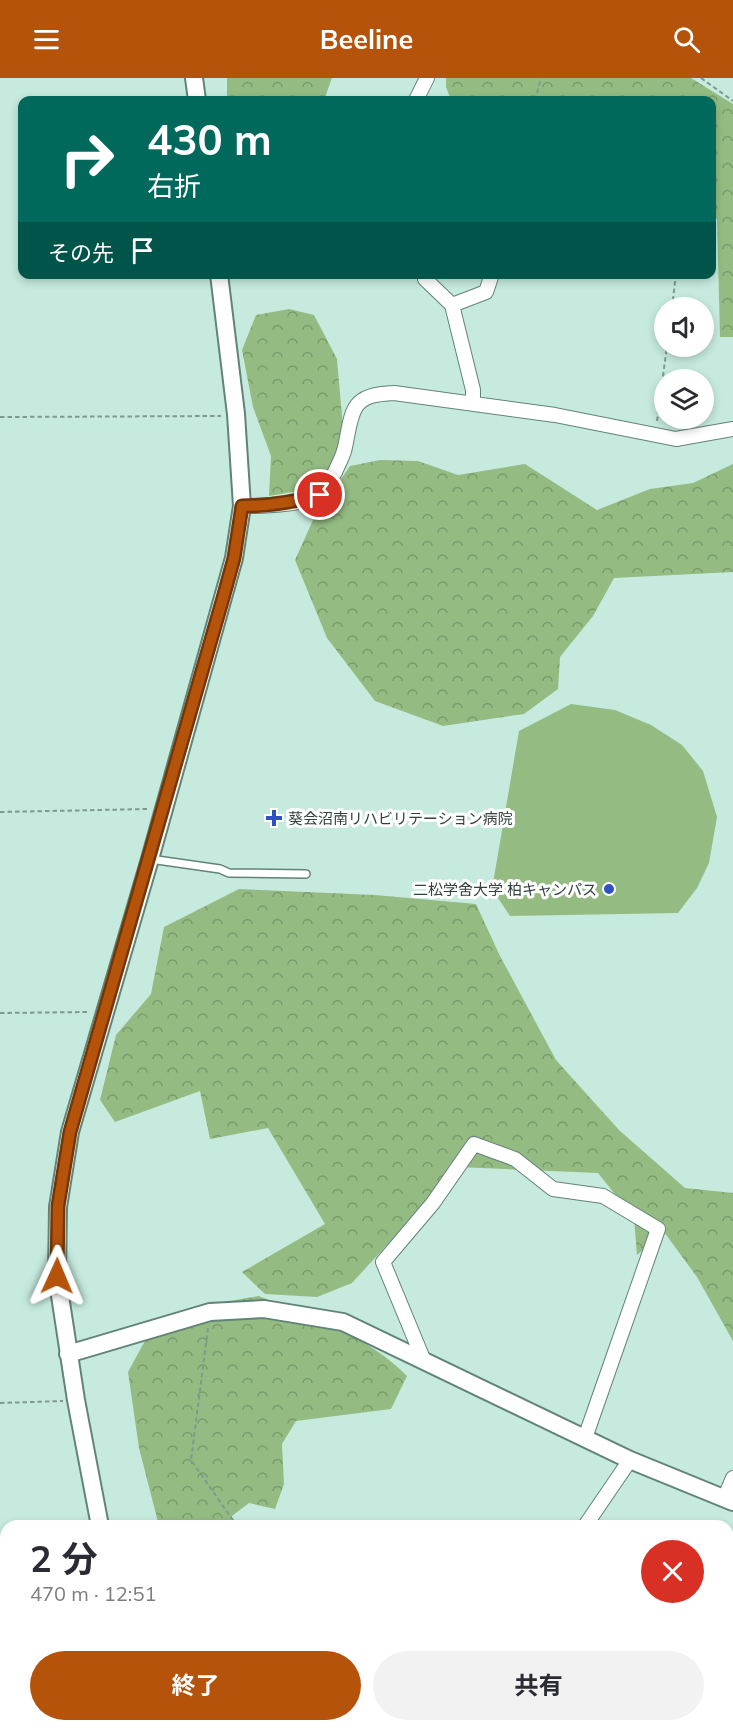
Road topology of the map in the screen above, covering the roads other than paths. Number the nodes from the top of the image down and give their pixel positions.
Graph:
1 (194, 78) edge
2 (428, 78) edge
3 (196, 96) edge
4 (418, 96) edge
5 (220, 279) edge
6 (425, 279) edge
7 (490, 279) edge
8 (452, 305) junction
9 (473, 403) junction
10 (733, 429) edge
11 (242, 506) junction
12 (150, 859) junction
13 (306, 874) dead end
14 (68, 1354) junction
15 (424, 1361) junction
16 (585, 1438) junction
17 (630, 1460) junction
18 (733, 1478) edge
19 (728, 1501) edge
20 (99, 1520) edge
21 (589, 1520) edge

1 - 3 street
2 - 4 street
5 - 11 street
6 - 8 street
7 - 8 street
8 - 9 street
9 - 10 street
9 - 11 street
11 - 12 street
12 - 13 lane
12 - 14 street
14 - 15 street
14 - 20 street
15 - 16 street
15 - 16 street
16 - 17 street
17 - 19 street
17 - 21 street
18 - 19 street

